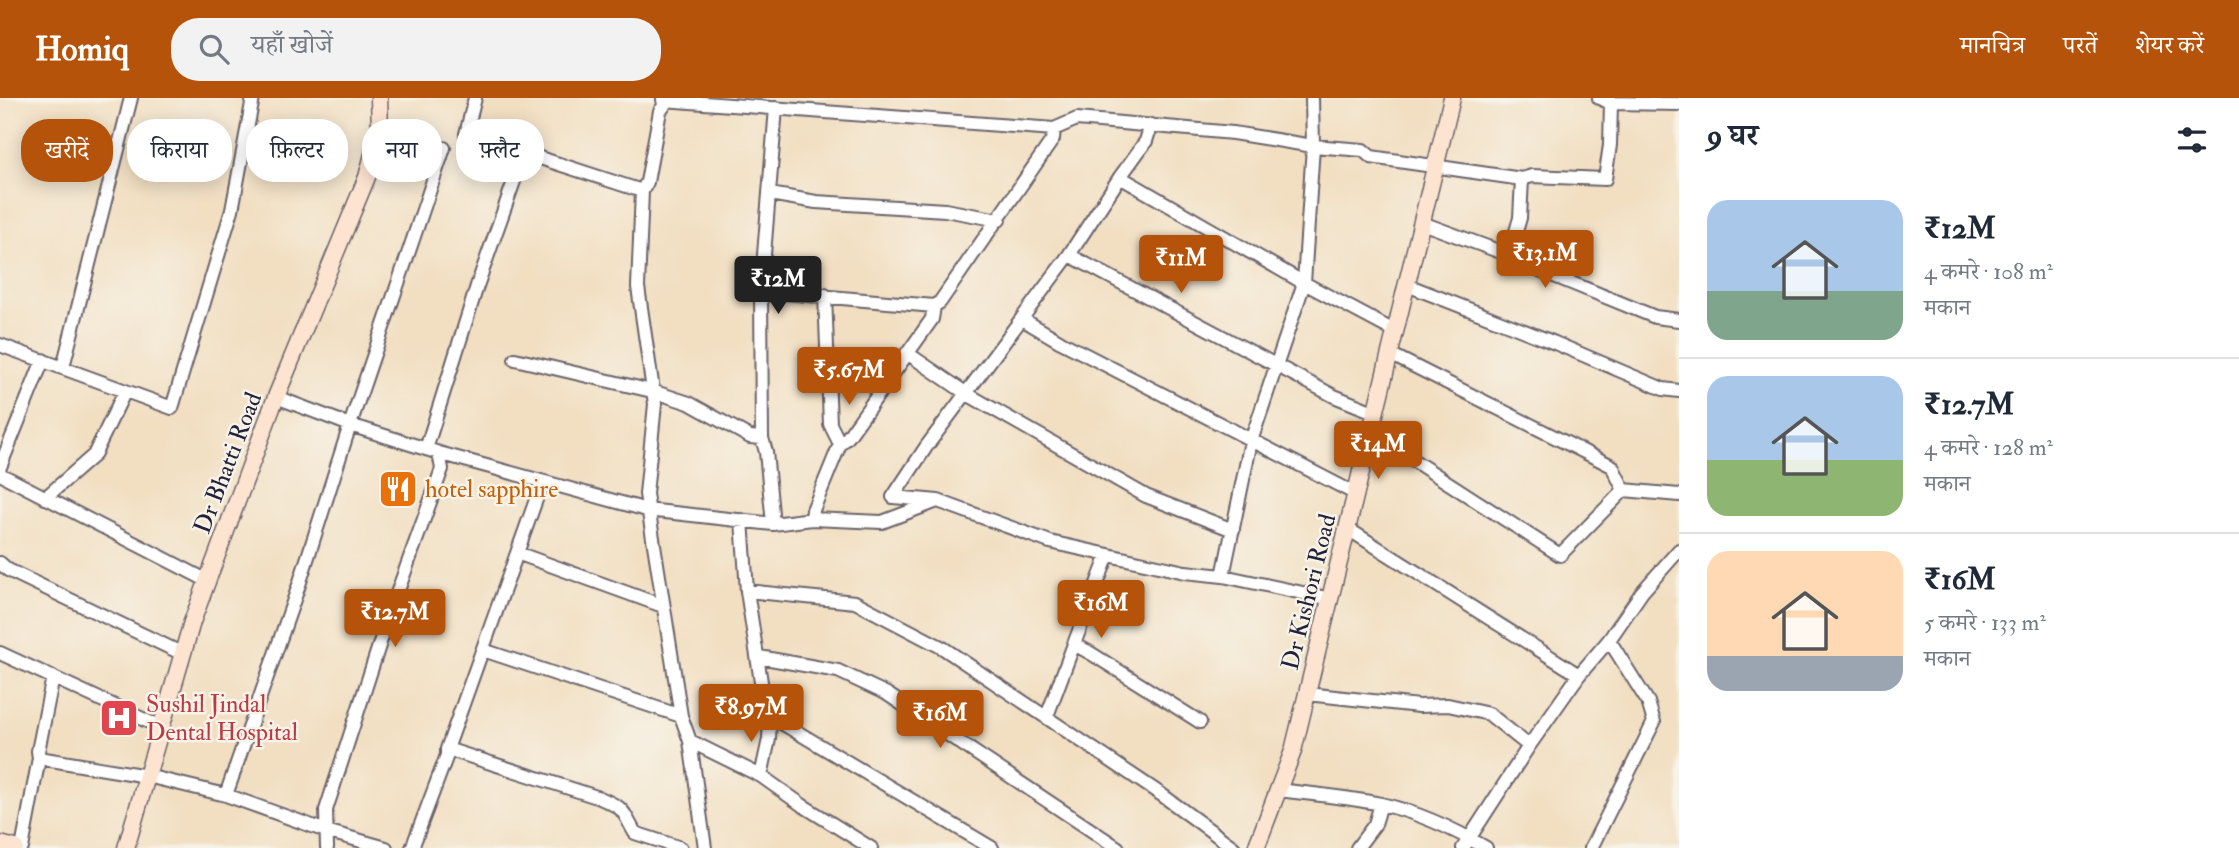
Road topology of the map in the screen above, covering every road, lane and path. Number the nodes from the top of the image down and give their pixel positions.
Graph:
1 (131, 98) edge
2 (253, 98) edge
3 (379, 98) edge
4 (475, 98) edge
5 (1312, 98) edge
6 (1452, 98) edge
7 (663, 99) edge
8 (1605, 100) edge
9 (1679, 104) edge
10 (776, 108) junction
11 (470, 119) edge
12 (1151, 125) junction
13 (1054, 129) junction
14 (1313, 146) junction
15 (444, 148) dead end
16 (544, 159) edge
17 (1436, 165) junction
18 (1120, 177) junction
19 (1522, 179) junction
20 (513, 182) edge
21 (642, 191) junction
22 (770, 194) junction
23 (999, 220) junction
24 (1422, 223) junction
25 (1069, 255) junction
26 (1509, 255) junction
27 (1304, 283) junction
28 (1407, 285) junction
29 (761, 291) junction
30 (825, 295) junction
31 (933, 306) junction
32 (1021, 319) junction
33 (1679, 320) edge
34 (1396, 332) junction
35 (0, 345) edge
36 (907, 353) junction
37 (1390, 354) junction
38 (515, 359) dead end
39 (43, 360) junction
40 (1278, 365) junction
41 (63, 368) junction
42 (125, 391) junction
43 (652, 391) junction
44 (1679, 391) edge
45 (967, 394) junction
46 (276, 397) junction
47 (1376, 413) junction
48 (350, 425) junction
49 (1371, 433) junction
50 (762, 438) junction
51 (1251, 441) junction
52 (840, 444) junction
53 (432, 451) junction
54 (0, 467) edge
55 (0, 474) edge
56 (542, 483) junction
57 (1624, 490) junction
58 (1356, 494) junction
59 (1679, 495) edge
60 (45, 498) junction
61 (938, 501) junction
62 (647, 510) junction
63 (812, 519) junction
64 (742, 520) junction
65 (773, 524) junction
66 (1348, 529) junction
67 (1233, 530) junction
68 (1679, 550) edge
69 (517, 553) junction
70 (1108, 555) junction
71 (0, 563) edge
72 (1223, 576) junction
73 (208, 580) junction
74 (747, 591) junction
75 (1331, 599) junction
76 (663, 606) junction
77 (1609, 640) junction
78 (1073, 644) junction
79 (483, 650) junction
80 (0, 653) edge
81 (183, 654) junction
82 (758, 657) junction
83 (1579, 675) junction
84 (53, 677) junction
85 (1307, 694) junction
86 (681, 716) junction
87 (770, 716) junction
88 (1047, 716) junction
89 (1200, 722) dead end
90 (162, 725) junction
91 (690, 741) junction
92 (1529, 746) junction
93 (447, 749) junction
94 (39, 758) junction
95 (147, 776) junction
96 (761, 776) junction
97 (1278, 790) junction
98 (226, 795) junction
99 (1381, 804) junction
100 (326, 831) junction
101 (1466, 843) edge
102 (0, 844) edge
103 (990, 847) edge
104 (15, 848) edge
105 (22, 848) edge
106 (127, 848) edge
107 (327, 848) edge
108 (386, 848) edge
109 (412, 848) edge
110 (681, 848) edge
111 (705, 848) edge
112 (871, 848) edge
113 (1118, 848) edge
114 (1234, 848) edge
115 (1256, 848) edge
116 (1357, 848) edge
117 (1486, 848) edge
118 (1591, 848) edge

1 - 41 street
2 - 42 street
3 - 46 street, Dr Bhatti Road
4 - 11 street
5 - 14 street
6 - 17 street, Dr Kishori Road
7 - 10 street
7 - 21 street
8 - 9 street
8 - 19 street
10 - 13 street
10 - 22 street
12 - 13 street
12 - 14 street
12 - 18 street
13 - 23 street
14 - 17 street
14 - 27 street
15 - 48 street
16 - 21 street
17 - 19 street
17 - 24 street, Dr Kishori Road
18 - 25 street
18 - 27 street
19 - 26 street
20 - 53 street
21 - 43 street
22 - 23 street
22 - 29 street
23 - 31 street
24 - 26 street
24 - 28 street, Dr Kishori Road
25 - 32 street
25 - 40 street
26 - 33 street
27 - 34 street
27 - 40 street
28 - 34 street, Dr Kishori Road
28 - 44 street
29 - 30 street
29 - 50 street
30 - 31 street
30 - 52 street
31 - 36 street
32 - 45 street
32 - 51 street
34 - 37 street, Dr Kishori Road
35 - 39 street
36 - 45 street
36 - 52 street
37 - 47 street, Dr Kishori Road
37 - 57 street
38 - 43 street
39 - 41 street
39 - 54 street
40 - 47 street
40 - 51 street
41 - 42 street
42 - 60 street
43 - 50 street
43 - 62 street
45 - 61 street
45 - 67 street
46 - 48 street
46 - 73 street, Dr Bhatti Road
47 - 49 street, Dr Kishori Road
48 - 53 street
48 - 98 street
49 - 57 street
49 - 58 street, Dr Kishori Road
50 - 65 street
51 - 58 street
51 - 67 street
52 - 63 street
53 - 56 street
53 - 100 street
55 - 60 street
56 - 62 street
56 - 69 street
57 - 59 street
58 - 66 street, Dr Kishori Road
60 - 73 street
61 - 63 street
61 - 70 street
62 - 64 street
62 - 76 street
63 - 65 street
64 - 65 street
64 - 74 street
66 - 75 street, Dr Kishori Road
66 - 83 street
67 - 72 street
68 - 77 street
69 - 76 street
69 - 79 street
70 - 72 street
70 - 78 street
71 - 81 street
72 - 75 street
73 - 81 street, Dr Bhatti Road
74 - 82 street
74 - 88 street
75 - 85 street, Dr Kishori Road
76 - 86 street
77 - 83 street
77 - 118 street
78 - 88 street
78 - 89 street
79 - 86 street
79 - 93 street
80 - 84 street
81 - 90 street, Dr Bhatti Road
82 - 87 street
82 - 113 street
83 - 92 street
84 - 90 street
84 - 94 street
85 - 92 street
85 - 97 street, Dr Kishori Road
86 - 91 street
87 - 96 street
87 - 103 street
88 - 114 street
90 - 95 street, Dr Bhatti Road
91 - 96 street
91 - 111 street
92 - 101 street
93 - 109 street
93 - 110 street
94 - 95 street
94 - 105 street
95 - 98 street
95 - 106 street, Dr Bhatti Road
96 - 112 street
97 - 99 street
97 - 115 street, Dr Kishori Road
98 - 100 street
99 - 101 street
99 - 116 street
100 - 107 street
100 - 108 street
101 - 117 street
102 - 104 street

